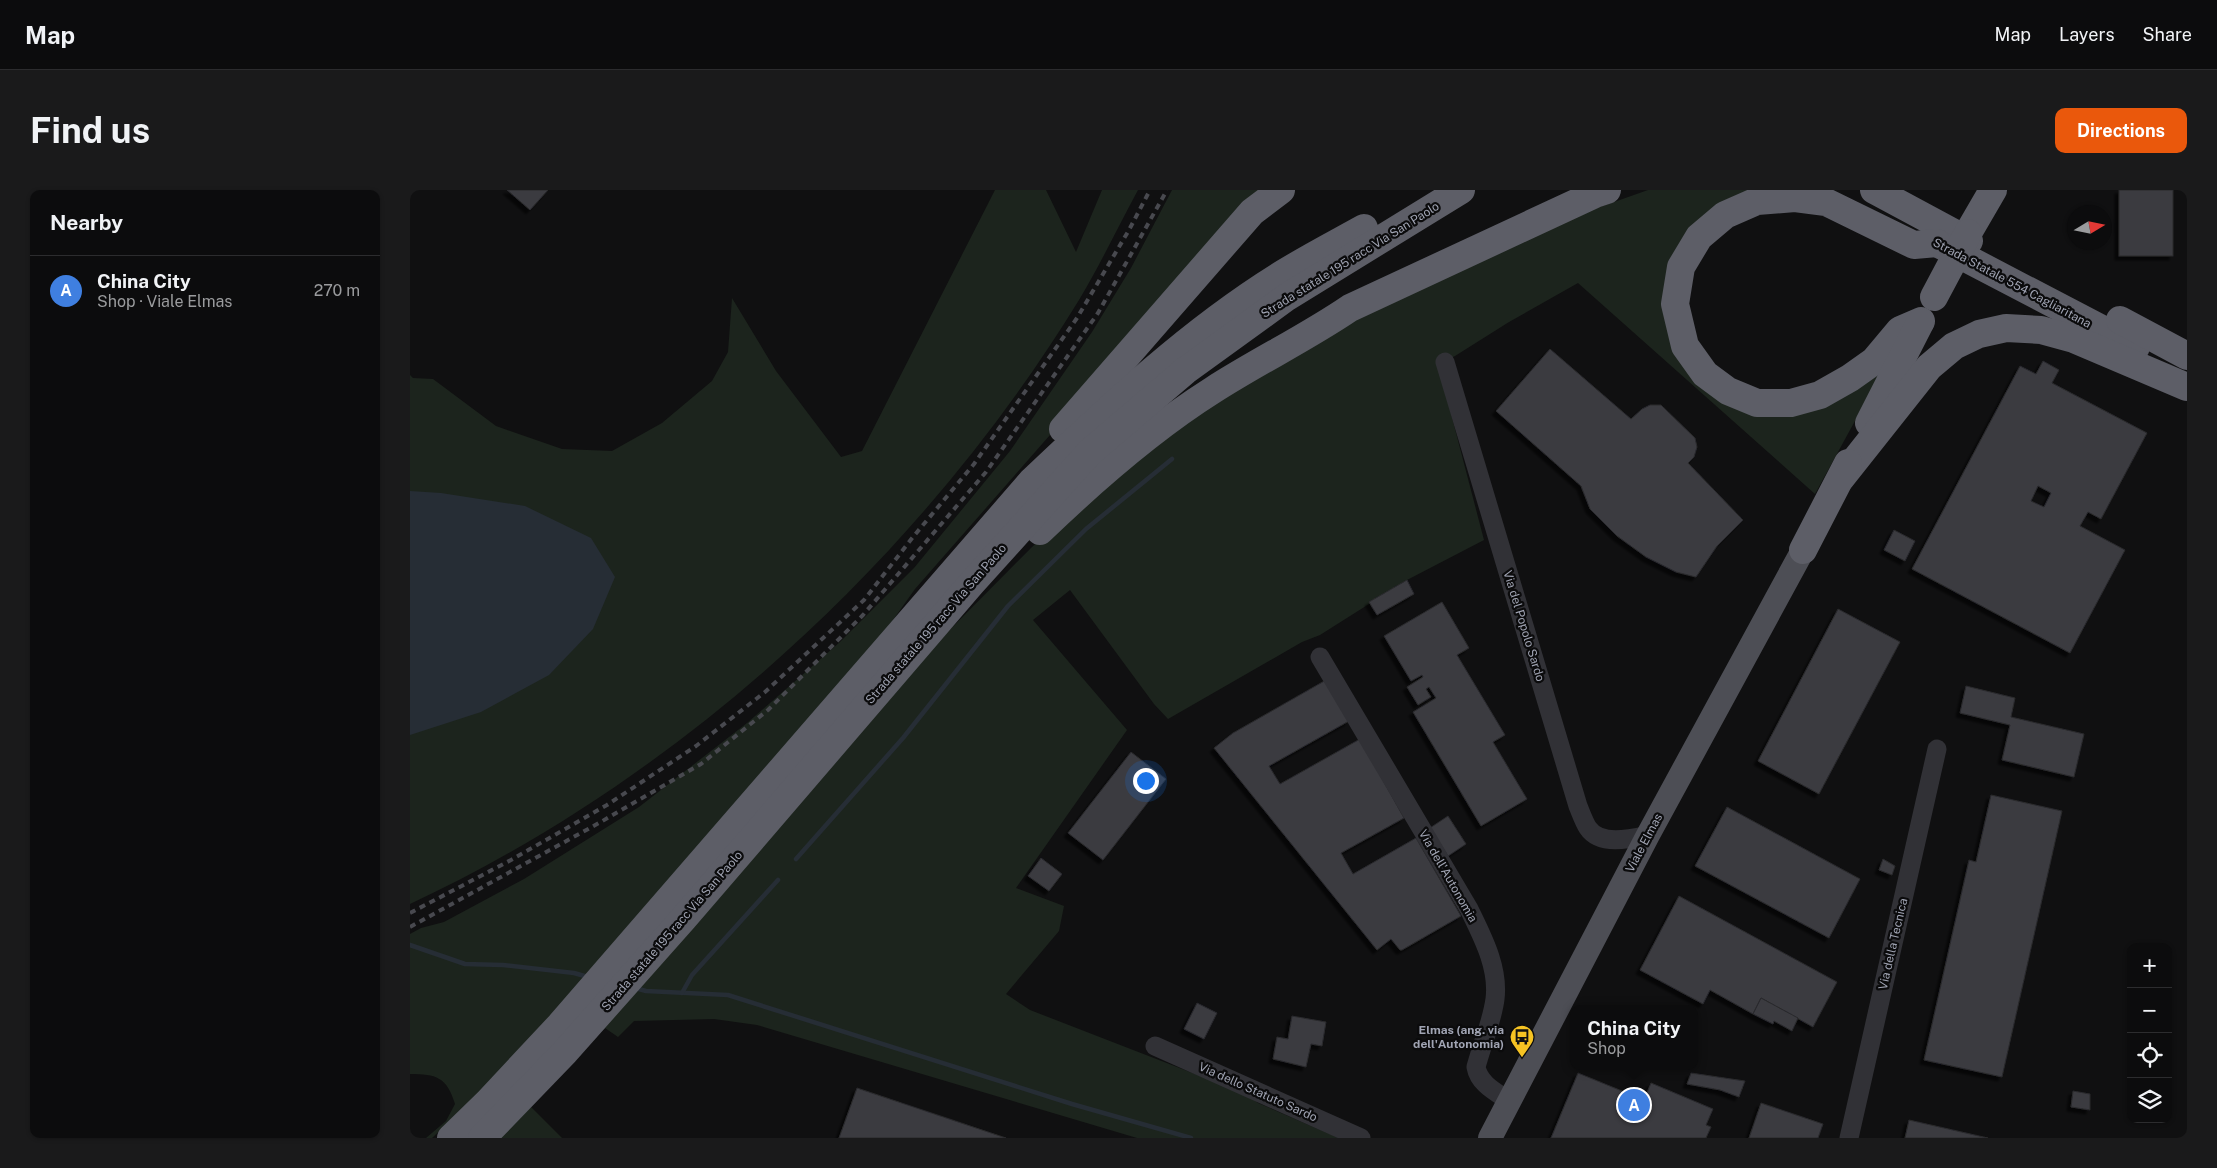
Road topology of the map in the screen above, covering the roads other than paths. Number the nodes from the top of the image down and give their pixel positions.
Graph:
1 (1280, 190) edge
2 (1427, 190) edge
3 (1461, 190) edge
4 (1607, 190) edge
5 (1874, 190) edge
6 (1900, 190) edge
7 (1980, 190) edge
8 (1992, 190) edge
9 (1835, 191) edge
10 (1918, 214) junction
11 (1968, 233) junction
12 (1937, 243) junction
13 (1921, 321) junction
14 (2187, 356) edge
15 (1445, 362) dead end
16 (2187, 374) edge
17 (2187, 387) edge
18 (1841, 478) junction
19 (1032, 481) junction
20 (1803, 550) joint
21 (971, 584) junction
22 (1320, 657) dead end
23 (852, 705) junction
24 (1937, 749) dead end
25 (1648, 835) junction
26 (1156, 1046) dead end
27 (1509, 1101) junction
28 (495, 1110) junction
29 (451, 1138) edge
30 (482, 1138) edge
31 (1361, 1138) edge
32 (1490, 1138) edge
33 (1849, 1138) edge

1 - 19 highway
2 - 19 highway, Strada statale 195 racc Via San Paolo
3 - 21 highway, Strada statale 195 racc Via San Paolo
4 - 21 highway
5 - 10 highway, Strada Statale 554 Cagliaritana
6 - 10 highway
7 - 11 highway
8 - 11 highway
9 - 12 highway, Strada Statale 554 Cagliaritana
10 - 14 highway, Strada Statale 554 Cagliaritana
11 - 13 highway, bridge
12 - 13 highway
12 - 16 highway, Strada Statale 554 Cagliaritana
13 - 18 highway
15 - 25 street, Via del Popolo Sardo
17 - 18 highway
18 - 20 highway
19 - 23 highway, Strada statale 195 racc Via San Paolo
20 - 25 main road, Viale Elmas
21 - 23 highway, Strada statale 195 racc Via San Paolo
22 - 27 street, Via dell'Autonomia
23 - 28 highway, Strada statale 195 racc Via San Paolo
24 - 33 street, Via della Tecnica
25 - 27 main road, Viale Elmas
26 - 31 street, Via dello Statuto Sardo
27 - 32 main road, Viale Elmas
28 - 29 highway, Strada statale 195 racc Via San Paolo
28 - 30 highway, Strada statale 195 racc Via San Paolo

